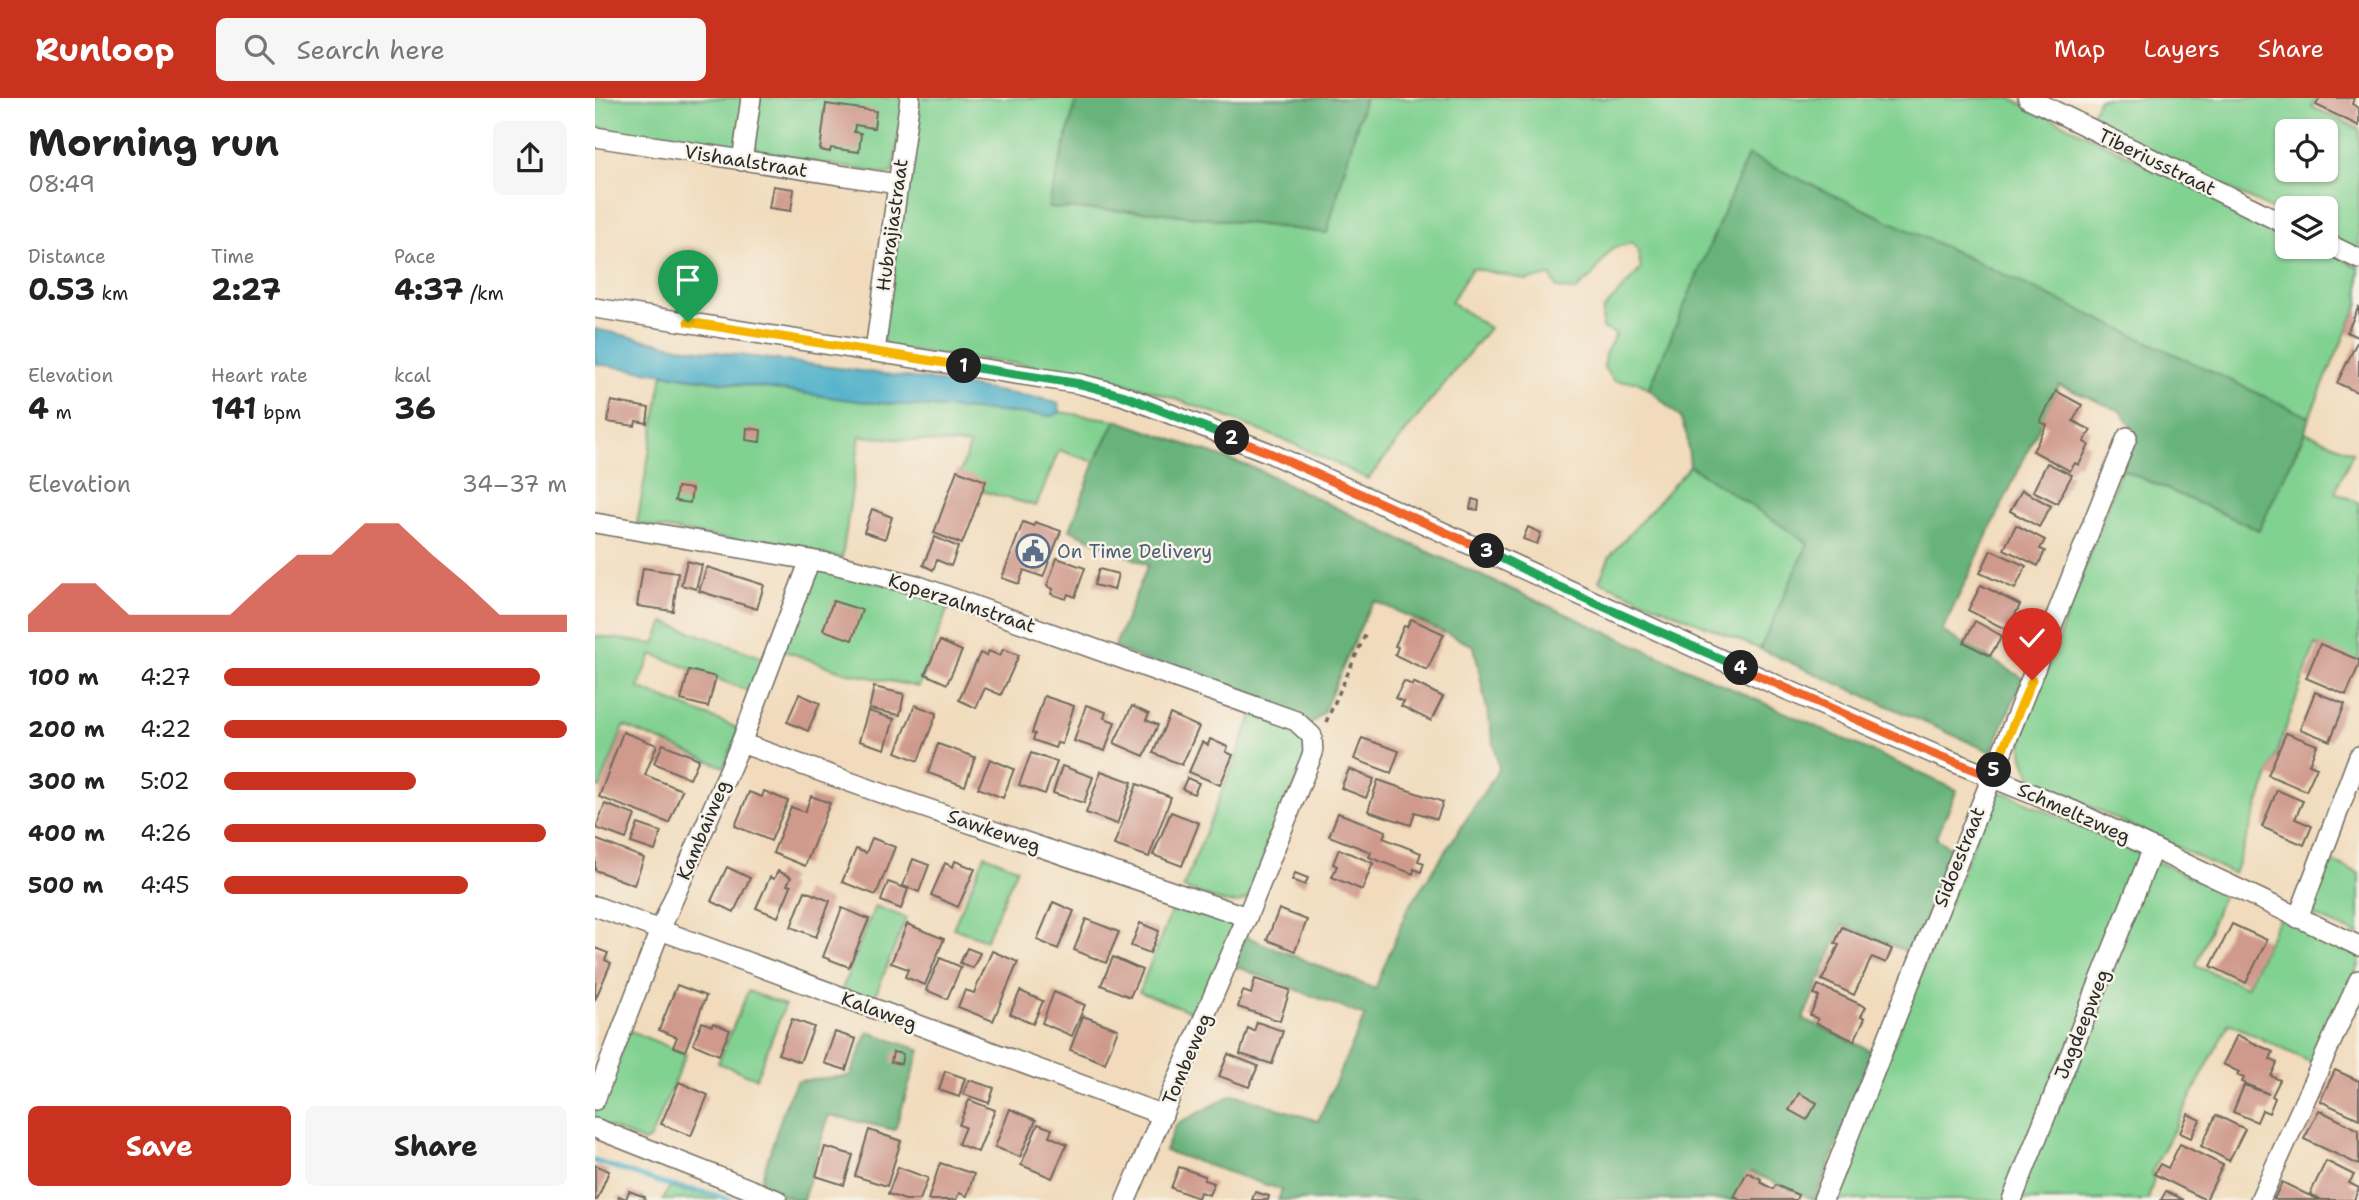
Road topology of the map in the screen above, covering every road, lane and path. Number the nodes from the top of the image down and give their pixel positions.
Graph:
1 (751, 98) edge
2 (910, 98) edge
3 (2028, 98) edge
4 (595, 137) edge
5 (742, 160) junction
6 (897, 184) junction
7 (2275, 219) edge
8 (2338, 249) edge
9 (2359, 259) edge
10 (595, 308) edge
11 (875, 351) junction
12 (2127, 437) dead end
13 (595, 523) edge
14 (810, 561) junction
15 (1366, 633) dead end
16 (1312, 736) junction
17 (741, 743) junction
18 (2359, 756) edge
19 (1991, 776) junction
20 (2153, 848) junction
21 (595, 906) edge
22 (1247, 917) junction
23 (2298, 918) junction
24 (660, 930) junction
25 (2359, 946) edge
26 (2359, 980) edge
27 (595, 1100) edge
28 (1163, 1115) junction
29 (595, 1128) edge
30 (777, 1200) edge
31 (1126, 1200) edge
32 (1823, 1200) edge
33 (2012, 1200) edge
34 (2260, 1200) edge

1 - 5 street
2 - 6 street, Hubrajiastraat
3 - 7 street, Tiberiusstraat
4 - 5 street, Vishaalstraat
5 - 6 street, Vishaalstraat
6 - 11 street, Hubrajiastraat
8 - 9 street
10 - 11 street, Schmeltzweg
11 - 19 street, Schmeltzweg
12 - 19 street, Sidoestraat
13 - 14 street, Koperzalmstraat
14 - 16 street, Koperzalmstraat
14 - 17 street, Kambaiweg
15 - 16 path
16 - 22 street, Tombeweg
17 - 22 street, Sawkeweg
17 - 24 street, Kambaiweg
18 - 23 street
19 - 20 street, Schmeltzweg
19 - 32 street, Sidoestraat
20 - 23 street, Schmeltzweg
20 - 33 street, Jagdeepweg
21 - 24 street, Kalaweg
22 - 28 street, Tombeweg
23 - 25 street, Schmeltzweg
24 - 27 street, Kambaiweg
24 - 28 street, Kalaweg
26 - 34 street
28 - 31 street, Tombeweg
29 - 30 street

